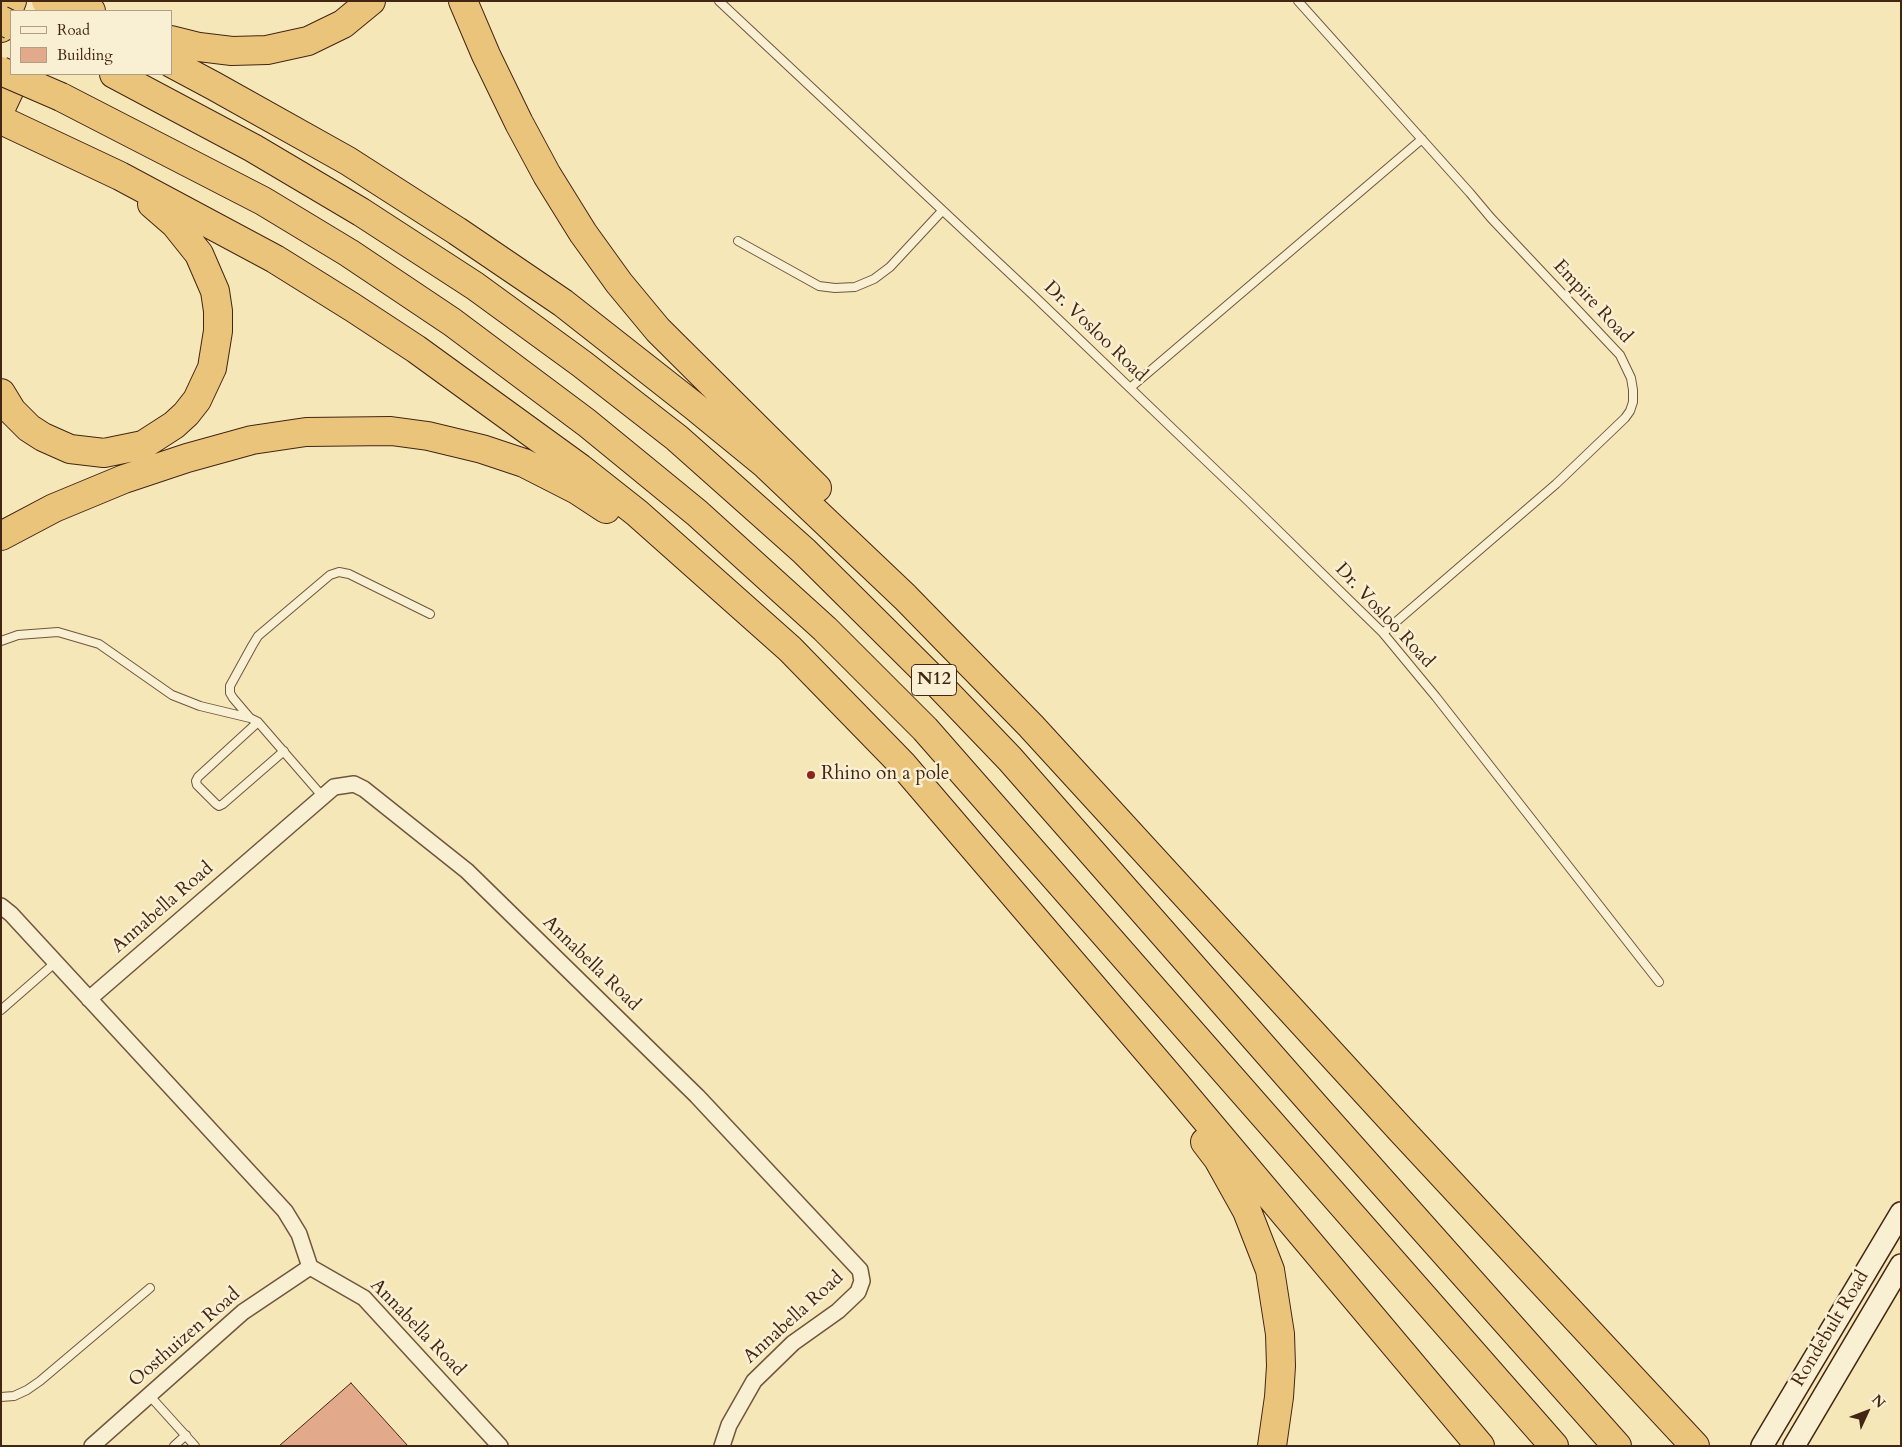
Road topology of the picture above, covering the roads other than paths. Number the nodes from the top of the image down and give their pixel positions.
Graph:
1 (12, 1) edge
2 (46, 1) edge
3 (69, 1) edge
4 (371, 1) edge
5 (463, 1) edge
6 (719, 1) edge
7 (1298, 1) edge
8 (65, 10) edge
9 (89, 10) edge
10 (1, 28) edge
11 (172, 40) edge
12 (172, 64) edge
13 (12, 75) edge
14 (17, 75) edge
15 (116, 75) edge
16 (2, 111) edge
17 (1422, 139) junction
18 (120, 176) junction
19 (942, 211) junction
20 (738, 241) dead end
21 (1130, 388) junction
22 (1, 393) edge
23 (1, 536) edge
24 (430, 614) dead end
25 (1383, 633) junction
26 (1, 641) edge
27 (790, 650) junction
28 (250, 718) junction
29 (258, 722) junction
30 (1031, 726) junction
31 (284, 751) junction
32 (323, 797) junction
33 (1, 906) edge
34 (56, 962) junction
35 (1660, 982) dead end
36 (1092, 987) junction
37 (89, 998) junction
38 (1, 1010) edge
39 (1901, 1213) edge
40 (1901, 1265) edge
41 (310, 1267) junction
42 (1534, 1272) junction
43 (150, 1288) dead end
44 (149, 1395) junction
45 (1, 1397) edge
46 (186, 1435) junction
47 (92, 1446) edge
48 (174, 1446) edge
49 (195, 1446) edge
50 (500, 1446) edge
51 (722, 1446) edge
52 (1272, 1446) edge
53 (1480, 1446) edge
54 (1554, 1446) edge
55 (1616, 1446) edge
56 (1695, 1446) edge
57 (1716, 1446) edge
58 (1762, 1446) edge
59 (1794, 1446) edge

1 - 10 highway
2 - 8 highway, bridge
3 - 9 highway
4 - 11 highway
5 - 30 highway
6 - 19 lane, Dr. Vosloo Road
7 - 17 lane, Empire Road
12 - 30 highway
13 - 54 highway, N12, bridge
14 - 16 highway
15 - 55 highway, N12
16 - 18 highway
17 - 21 lane
17 - 25 lane, Empire Road
18 - 22 highway
18 - 27 highway
19 - 20 lane
19 - 21 lane, Dr. Vosloo Road
21 - 25 lane, Dr. Vosloo Road
23 - 27 highway
24 - 28 lane
25 - 35 lane, Dr. Vosloo Road
26 - 28 lane
27 - 36 highway
28 - 29 lane
29 - 31 lane
29 - 31 lane
30 - 42 highway
31 - 32 lane
32 - 37 street, Annabella Road
32 - 51 street, Annabella Road
33 - 34 street
34 - 37 street
34 - 38 lane
36 - 52 highway
36 - 53 highway
37 - 41 street
39 - 58 main road, Rondebult Road
40 - 59 main road, Rondebult Road
41 - 44 street, Oosthuizen Road
41 - 50 street, Annabella Road
42 - 56 highway
42 - 57 highway
43 - 45 lane
44 - 46 lane
44 - 47 street, Oosthuizen Road
46 - 48 lane
46 - 49 lane

